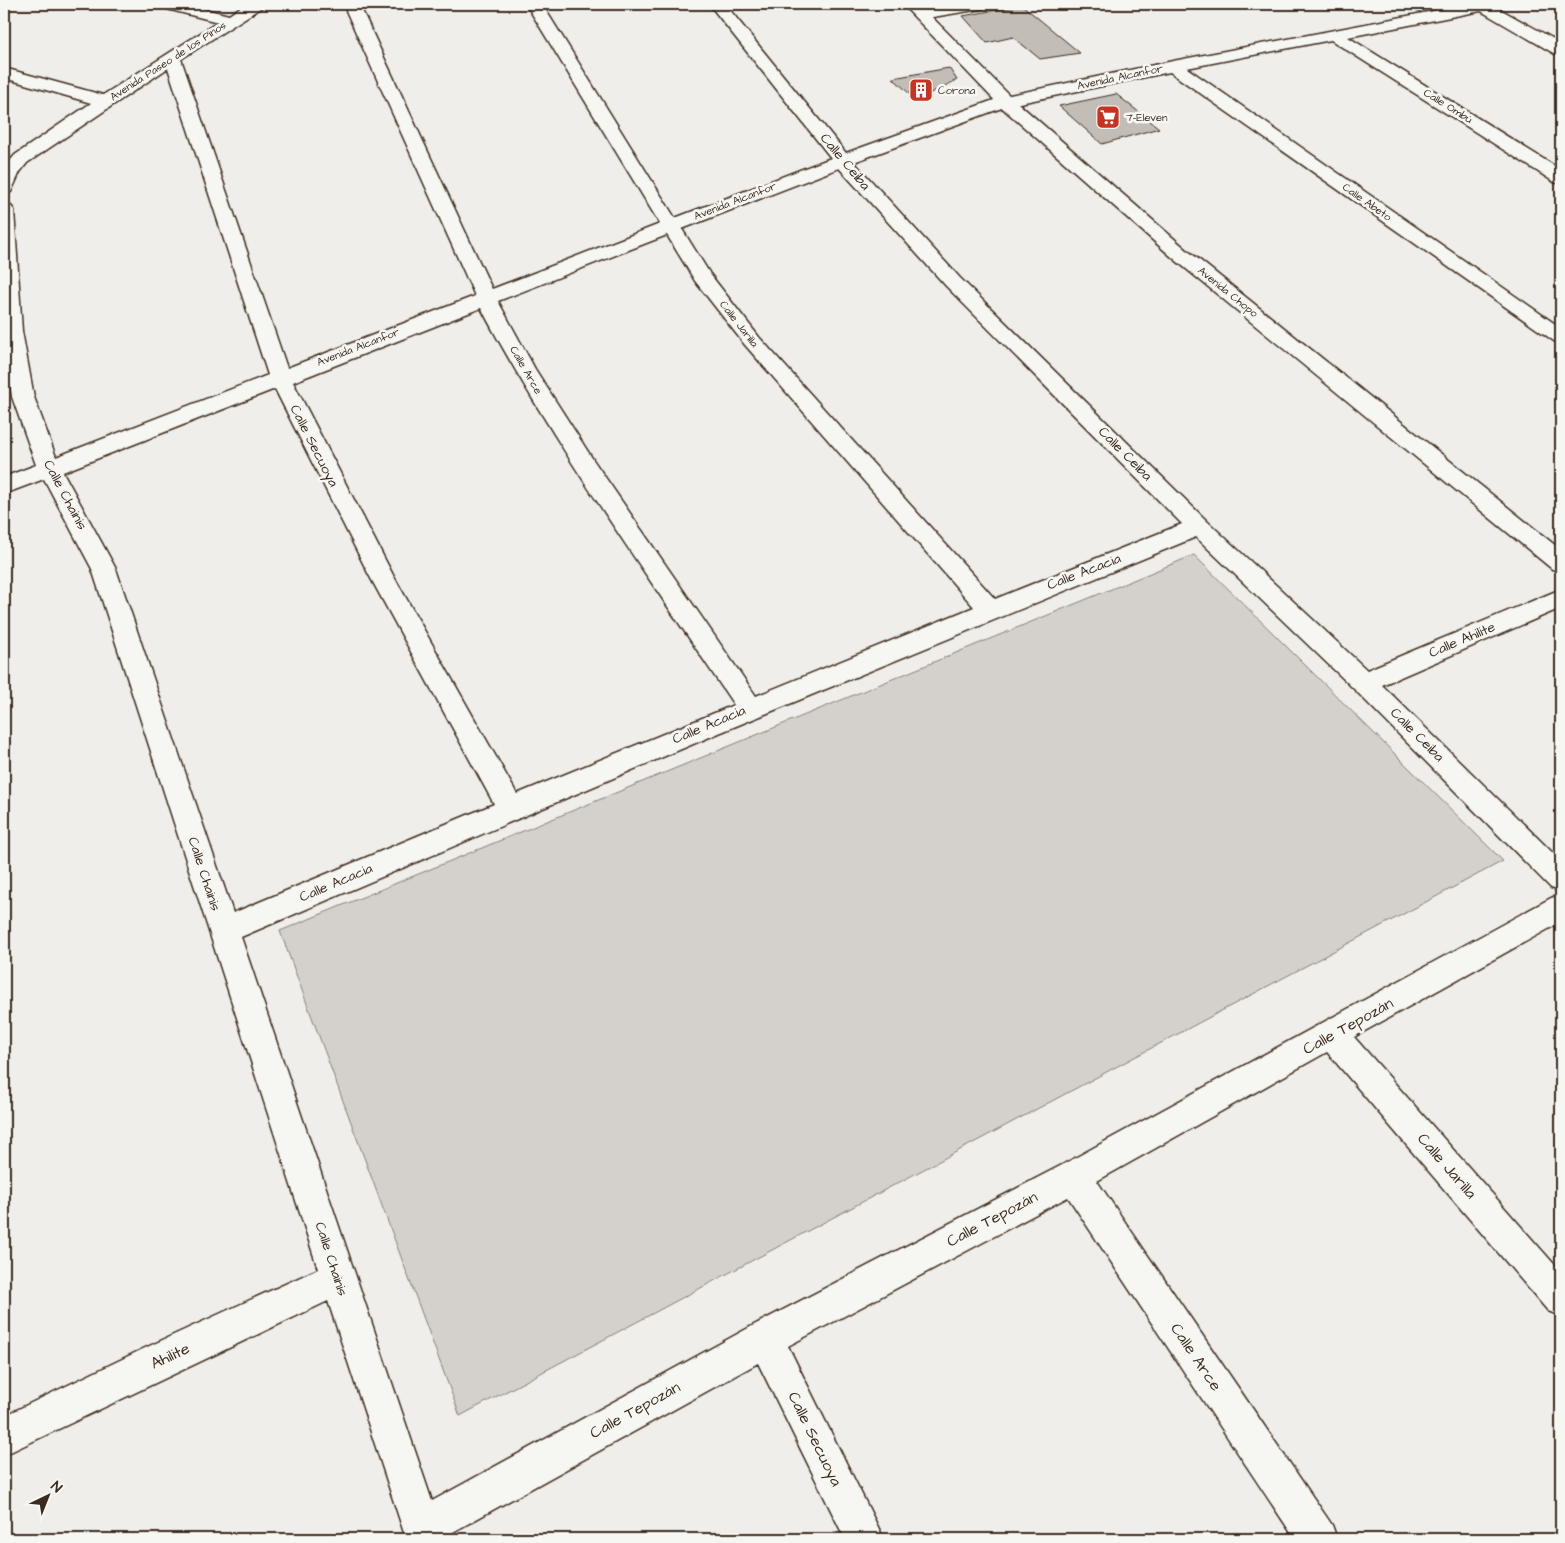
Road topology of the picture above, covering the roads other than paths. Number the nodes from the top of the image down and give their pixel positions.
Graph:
1 (165, 4) edge
2 (256, 4) edge
3 (351, 4) edge
4 (534, 4) edge
5 (716, 4) edge
6 (981, 4) edge
7 (1488, 5) edge
8 (915, 9) edge
9 (231, 20) junction
10 (1334, 35) junction
11 (1561, 50) edge
12 (173, 59) junction
13 (1173, 66) junction
14 (4, 73) edge
15 (105, 101) junction
16 (1005, 101) junction
17 (842, 160) junction
18 (1561, 178) edge
19 (4, 188) edge
20 (4, 210) edge
21 (670, 226) junction
22 (486, 298) junction
23 (1561, 337) edge
24 (280, 378) junction
25 (48, 468) junction
26 (4, 486) edge
27 (1199, 527) junction
28 (1561, 563) edge
29 (1561, 598) edge
30 (990, 609) junction
31 (1363, 682) junction
32 (750, 708) junction
33 (510, 808) junction
34 (1561, 879) edge
35 (1561, 907) edge
36 (223, 931) junction
37 (1332, 1034) junction
38 (1074, 1176) junction
39 (338, 1278) junction
40 (1561, 1298) edge
41 (765, 1339) junction
42 (4, 1436) edge
43 (423, 1533) edge
44 (864, 1539) edge
45 (1318, 1539) edge

1 - 9 street
2 - 9 street, Avenida Paseo de los Pinos
3 - 22 street, Calle Arce
4 - 21 street, Calle Jarilla
5 - 17 street, Calle Ceiba
6 - 8 street
7 - 10 street, Avenida Alcanfor
7 - 11 street
8 - 16 street, Avenida Chopo
9 - 12 street, Avenida Paseo de los Pinos
10 - 13 street, Avenida Alcanfor
10 - 18 street, Calle Ombú
12 - 15 street, Avenida Paseo de los Pinos
12 - 24 street, Calle Secuoya
13 - 16 street, Avenida Alcanfor
13 - 23 street, Calle Abeto
14 - 15 street
15 - 19 street
16 - 17 street, Avenida Alcanfor
16 - 28 street, Avenida Chopo
17 - 21 street, Avenida Alcanfor
17 - 27 street, Calle Ceiba
20 - 25 street, Calle Chainis
21 - 22 street, Avenida Alcanfor
21 - 30 street, Calle Jarilla
22 - 24 street, Avenida Alcanfor
22 - 32 street, Calle Arce
24 - 25 street, Avenida Alcanfor
24 - 33 street, Calle Secuoya
25 - 26 street, Avenida Alcanfor
25 - 36 street, Calle Chainis
27 - 30 street, Calle Acacia
27 - 31 street, Calle Ceiba
29 - 31 street, Calle Ahilite
30 - 32 street, Calle Acacia
31 - 34 street, Calle Ceiba
32 - 33 street, Calle Acacia
33 - 36 street, Calle Acacia
35 - 37 street, Calle Tepozán
36 - 39 street, Calle Chainis
37 - 38 street, Calle Tepozán
37 - 40 street, Calle Jarilla
38 - 41 street, Calle Tepozán
38 - 45 street, Calle Arce
39 - 42 street, Ahilite
39 - 43 street, Calle Chainis
41 - 43 street, Calle Tepozán
41 - 44 street, Calle Secuoya

